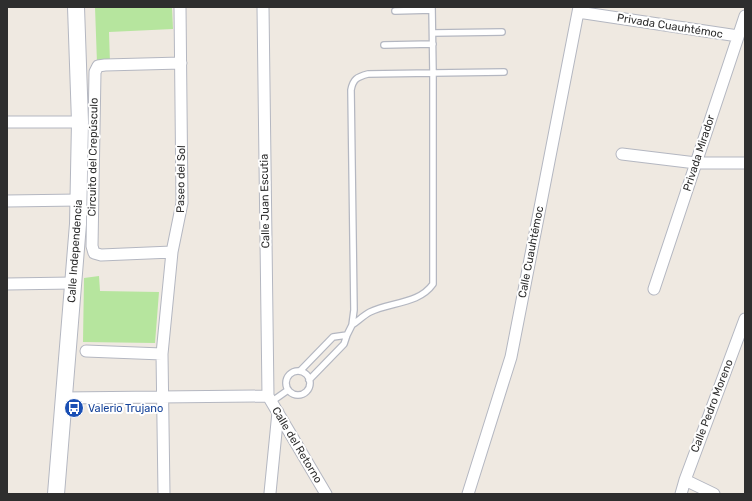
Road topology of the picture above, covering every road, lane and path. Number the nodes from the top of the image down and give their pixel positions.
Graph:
1 (76, 7) edge
2 (180, 7) edge
3 (263, 7) edge
4 (432, 8) edge
5 (578, 9) edge
6 (395, 11) dead end
7 (745, 16) edge
8 (502, 32) dead end
9 (433, 34) junction
10 (738, 36) junction
11 (433, 44) junction
12 (384, 45) dead end
13 (181, 63) junction
14 (504, 72) dead end
15 (433, 74) junction
16 (7, 122) edge
17 (80, 122) junction
18 (622, 154) dead end
19 (696, 163) junction
20 (745, 163) edge
21 (79, 200) junction
22 (7, 201) edge
23 (172, 252) junction
24 (73, 283) junction
25 (7, 284) edge
26 (654, 290) dead end
27 (745, 319) edge
28 (352, 325) junction
29 (347, 335) junction
30 (86, 351) dead end
31 (162, 354) junction
32 (300, 371) junction
33 (309, 380) junction
34 (288, 390) junction
35 (63, 398) junction
36 (164, 398) junction
37 (270, 399) junction
38 (278, 412) junction
39 (685, 480) junction
40 (270, 492) dead end
41 (56, 494) edge
42 (164, 494) edge
43 (326, 494) edge
44 (468, 494) edge
45 (681, 494) edge
46 (714, 494) edge

1 - 17 street, Calle Independencia
2 - 13 street, Paseo del Sol
3 - 37 street, Calle Juan Escutia
4 - 6 lane
4 - 9 lane
5 - 10 street, Privada Cuauhtémoc
5 - 44 street, Calle Cuauhtémoc
7 - 10 street, Privada Mirador
8 - 9 lane
9 - 11 lane
10 - 19 street, Privada Mirador
11 - 12 lane
11 - 15 lane
13 - 23 street, Paseo del Sol
13 - 23 street, Circuito del Crepúsculo
14 - 15 lane
15 - 28 lane
15 - 28 lane
16 - 17 street
17 - 21 street, Calle Independencia
18 - 19 street
19 - 20 street
19 - 26 street, Privada Mirador
21 - 22 street
21 - 24 street, Calle Independencia
23 - 31 street, Paseo del Sol
24 - 25 street
24 - 35 street, Calle Independencia
27 - 39 street, Calle Pedro Moreno
28 - 29 lane
29 - 32 lane
29 - 33 lane
30 - 31 street
31 - 36 street, Paseo del Sol
32 - 33 lane
32 - 34 lane
33 - 34 lane
34 - 37 lane
35 - 36 street
35 - 41 street, Calle Independencia
36 - 37 street
36 - 42 street, Paseo del Sol
37 - 38 street, Calle del Retorno
38 - 40 street
38 - 43 street, Calle del Retorno
39 - 45 street, Calle Pedro Moreno
39 - 46 street

